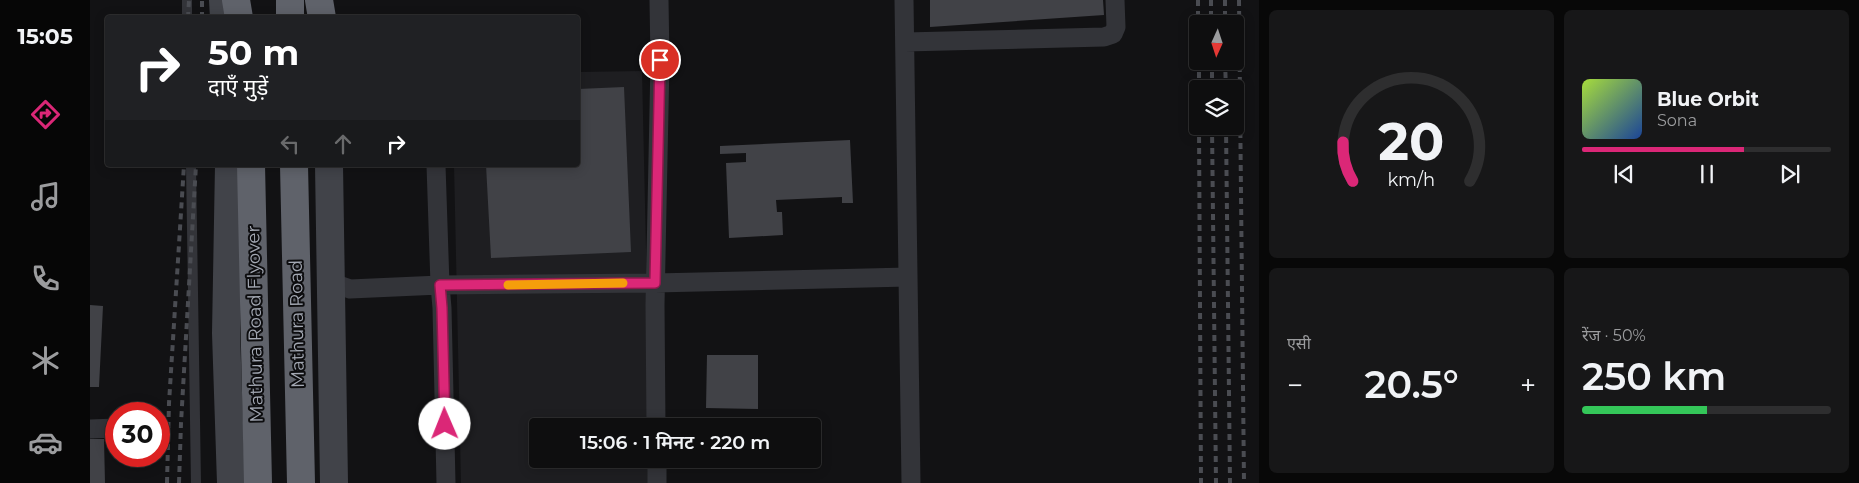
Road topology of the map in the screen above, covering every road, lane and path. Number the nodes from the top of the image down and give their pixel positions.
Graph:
1 (187, 0) edge
2 (223, 0) edge
3 (236, 0) edge
4 (248, 0) edge
5 (290, 0) edge
6 (319, 0) edge
7 (327, 0) edge
8 (659, 0) edge
9 (904, 0) edge
10 (1115, 0) edge
11 (187, 15) edge
12 (224, 15) edge
13 (238, 15) edge
14 (248, 15) edge
15 (290, 15) edge
16 (322, 15) edge
17 (327, 15) edge
18 (905, 42) junction
19 (191, 167) edge
20 (229, 167) edge
21 (251, 167) edge
22 (294, 167) edge
23 (329, 167) edge
24 (436, 167) edge
25 (908, 278) junction
26 (330, 282) junction
27 (655, 283) junction
28 (440, 285) junction
29 (656, 418) edge
30 (105, 428) edge
31 (90, 429) edge
32 (657, 468) edge
33 (196, 483) edge
34 (231, 483) edge
35 (258, 483) edge
36 (301, 483) edge
37 (334, 483) edge
38 (446, 483) edge
39 (657, 483) edge
40 (911, 483) edge

1 - 11 lane
2 - 12 main road
3 - 13 highway
4 - 14 highway
5 - 15 highway
6 - 16 highway
7 - 17 main road
8 - 27 street
9 - 18 street
10 - 18 street
18 - 25 street
19 - 33 lane
20 - 34 main road
21 - 35 highway, Mathura Road Flyover
22 - 36 highway, Mathura Road
23 - 26 main road
24 - 28 street
25 - 27 street
25 - 40 street
26 - 28 street
26 - 37 main road
27 - 28 street
27 - 29 street
28 - 38 street
30 - 31 street
32 - 39 street

